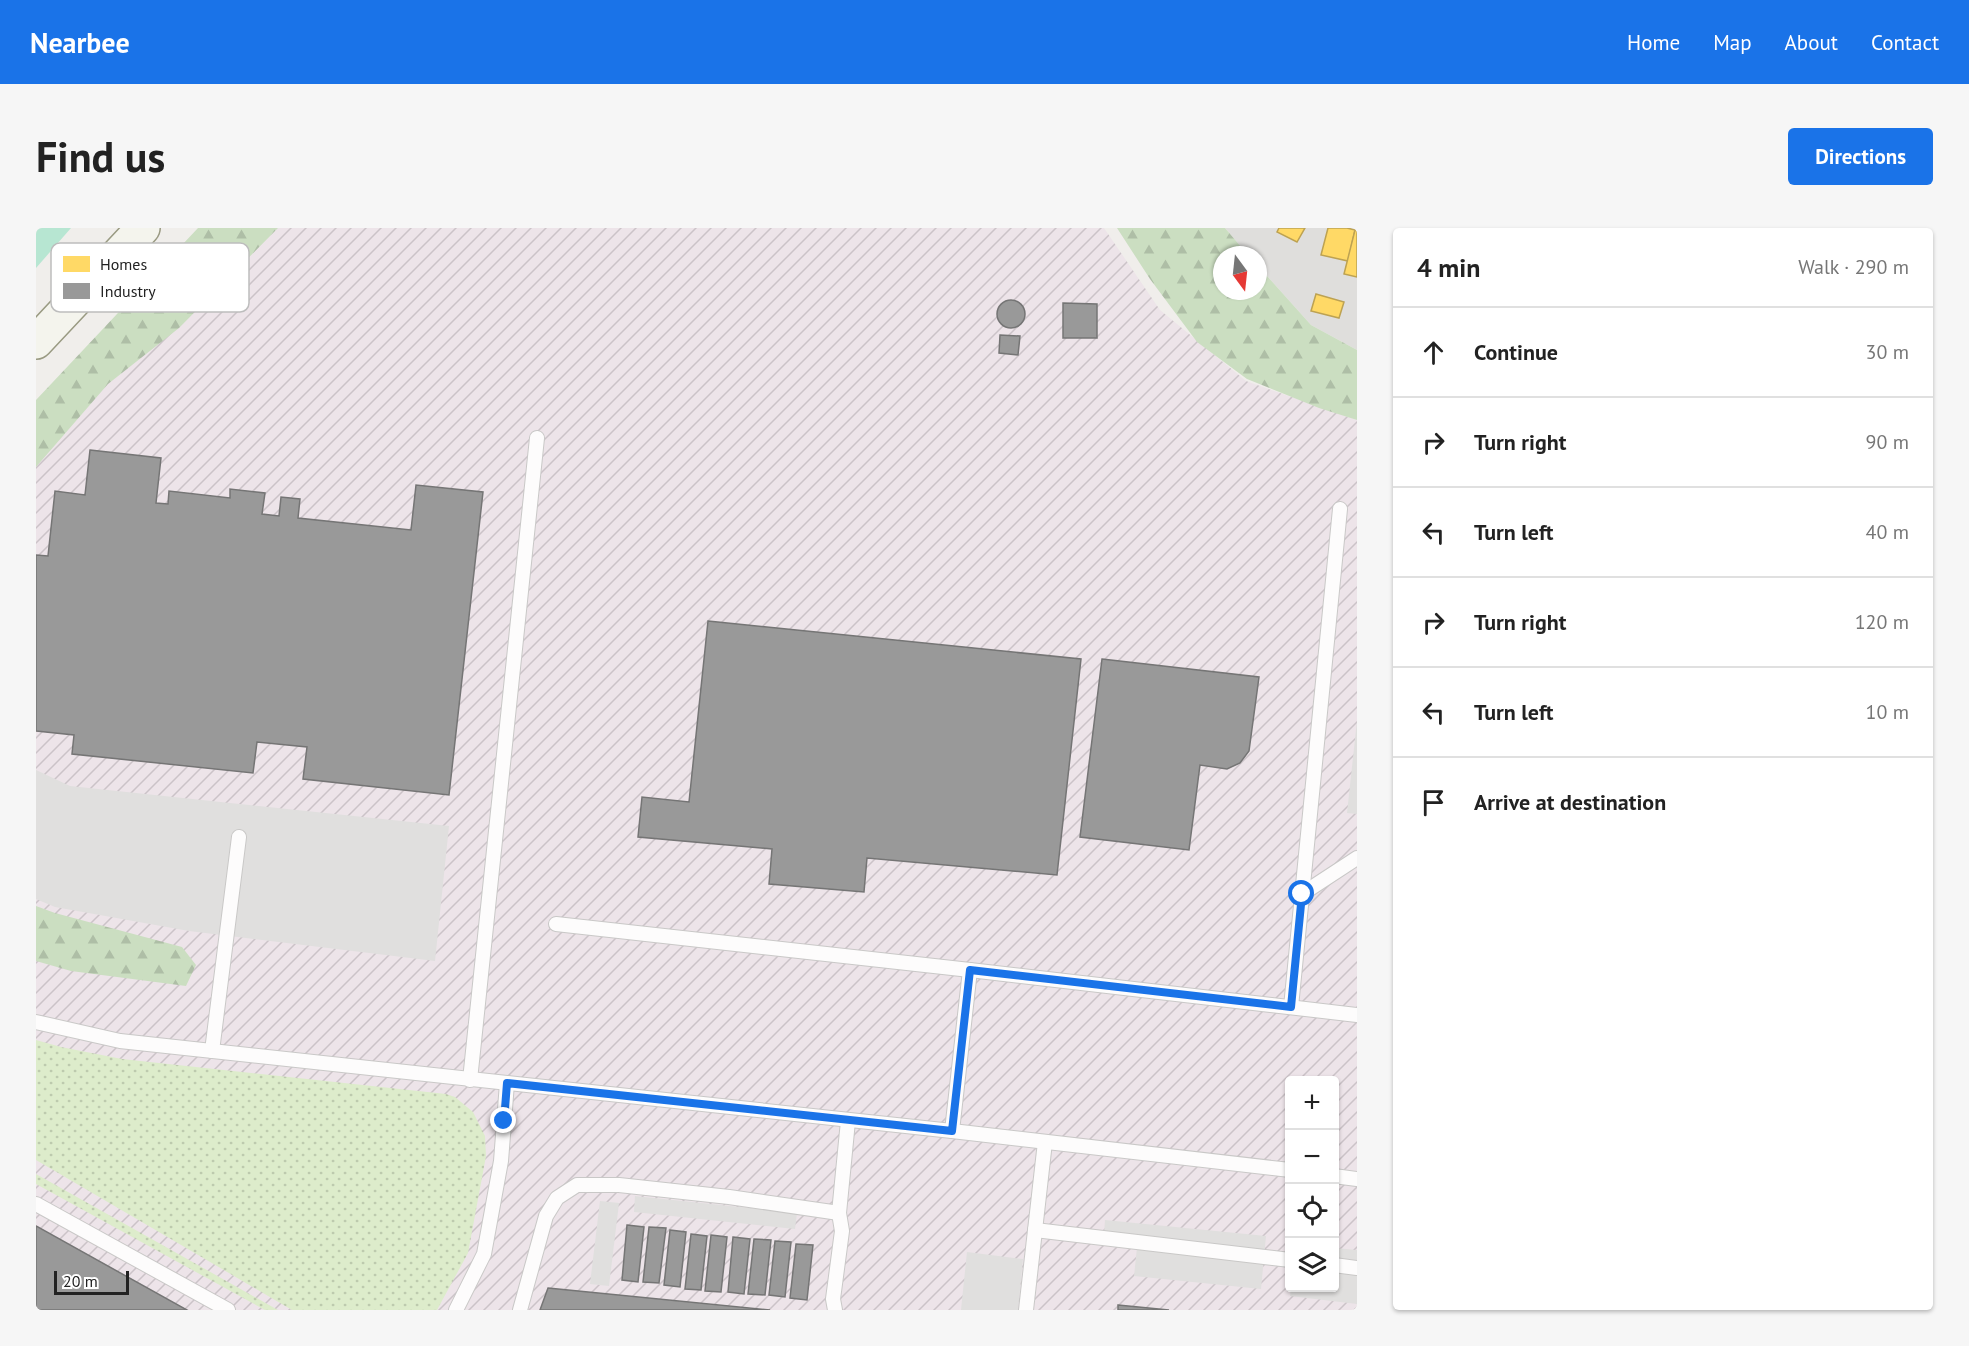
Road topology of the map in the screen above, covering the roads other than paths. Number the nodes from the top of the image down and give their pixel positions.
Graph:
1 (143, 228) edge
2 (129, 243) edge
3 (64, 312) edge
4 (36, 342) edge
5 (537, 438) dead end
6 (1340, 509) dead end
7 (239, 837) dead end
8 (1357, 858) edge
9 (1302, 894) junction
10 (556, 924) dead end
11 (970, 970) junction
12 (1291, 1007) junction
13 (1357, 1015) edge
14 (36, 1022) edge
15 (213, 1051) junction
16 (470, 1080) junction
17 (507, 1083) junction
18 (848, 1121) junction
19 (952, 1131) junction
20 (1045, 1142) junction
21 (1285, 1169) edge
22 (1339, 1177) edge
23 (1357, 1179) edge
24 (36, 1204) edge
25 (839, 1213) junction
26 (1035, 1230) junction
27 (1285, 1259) edge
28 (1339, 1266) edge
29 (1357, 1268) edge
30 (228, 1310) edge
31 (456, 1310) edge
32 (520, 1310) edge
33 (835, 1310) edge
34 (1026, 1310) edge

1 - 2 main road
3 - 4 main road
5 - 16 lane
6 - 9 lane
7 - 15 lane
8 - 9 lane
9 - 12 lane
10 - 11 lane
11 - 12 lane
11 - 19 lane
12 - 13 lane
14 - 15 lane
15 - 16 lane
16 - 17 lane
17 - 18 lane
17 - 31 lane
18 - 19 lane
18 - 25 lane
19 - 20 lane
20 - 21 lane
20 - 26 lane
22 - 23 lane
24 - 30 lane
25 - 32 lane
25 - 33 lane
26 - 27 lane
26 - 34 lane
28 - 29 lane

